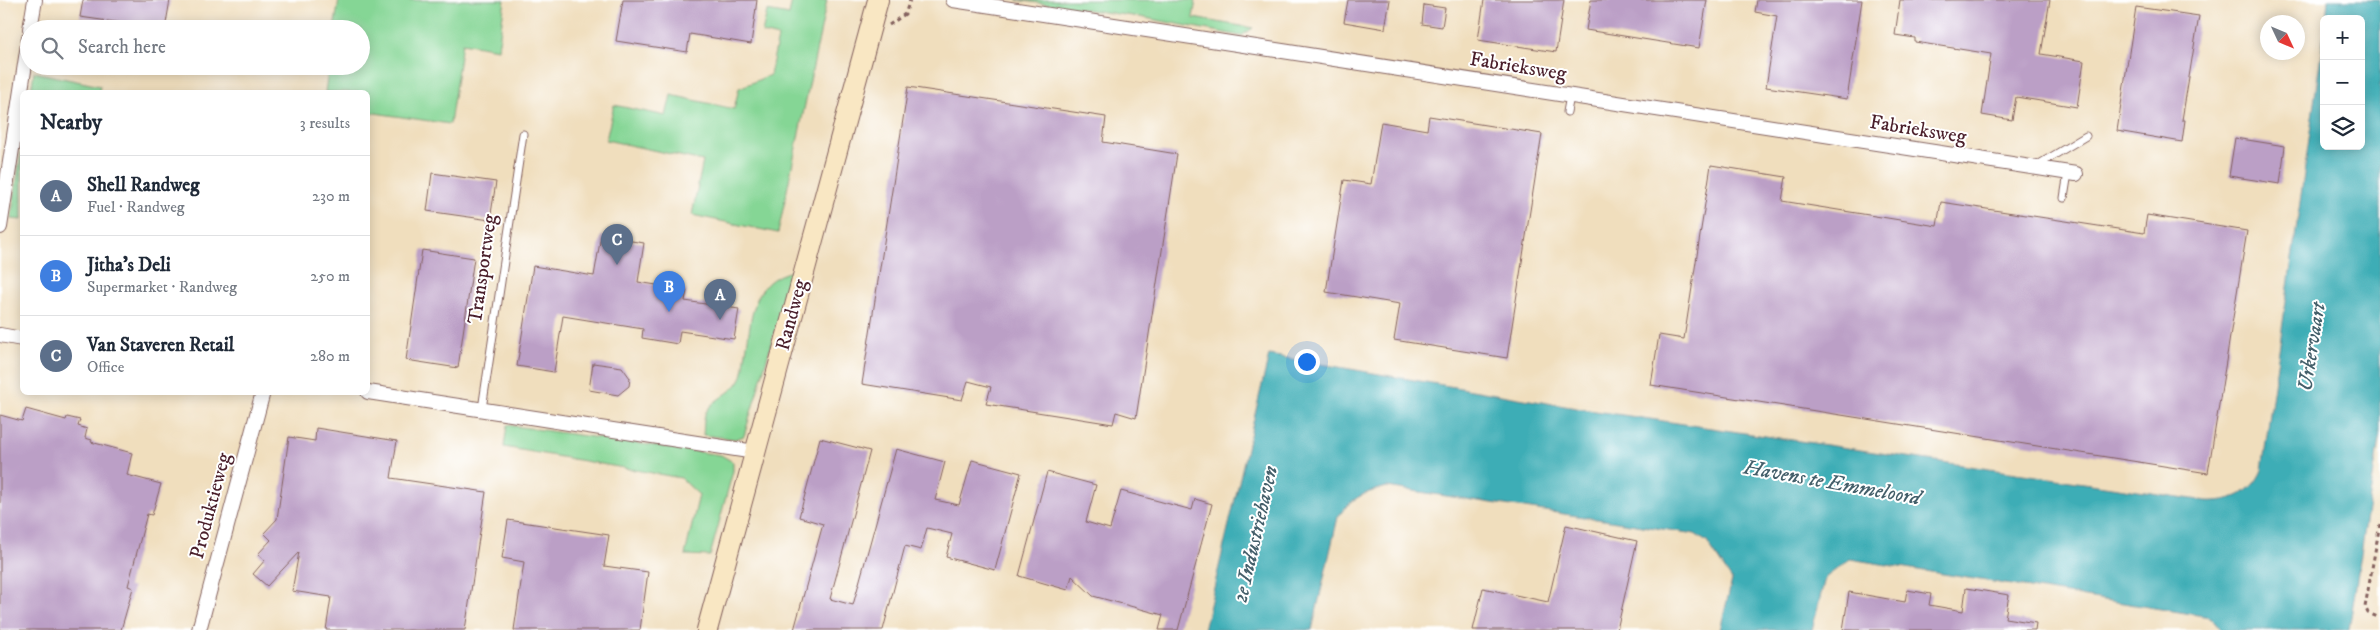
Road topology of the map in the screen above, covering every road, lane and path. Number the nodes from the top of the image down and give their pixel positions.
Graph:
1 (35, 0) edge
2 (878, 0) edge
3 (910, 0) edge
4 (953, 0) edge
5 (32, 20) edge
6 (887, 31) dead end
7 (23, 75) edge
8 (21, 90) edge
9 (20, 96) edge
10 (1570, 96) junction
11 (1567, 112) dead end
12 (523, 134) dead end
13 (2086, 136) dead end
14 (2034, 168) junction
15 (2072, 174) joint
16 (2064, 198) dead end
17 (0, 226) edge
18 (0, 335) edge
19 (20, 339) edge
20 (370, 392) edge
21 (262, 395) edge
22 (482, 410) junction
23 (755, 452) junction
24 (2380, 524) edge
25 (2380, 618) edge
26 (199, 630) edge
27 (707, 630) edge

1 - 5 street
2 - 23 street, Randweg
3 - 6 path
4 - 10 street, Fabrieksweg
7 - 8 street
9 - 17 street
10 - 11 lane
10 - 14 street, Fabrieksweg
12 - 22 lane, Transportweg
13 - 14 lane
14 - 15 street, Fabrieksweg
15 - 16 lane
18 - 19 street
20 - 22 street
21 - 26 street, Produktieweg
22 - 23 street
23 - 27 street, Randweg
24 - 25 path

